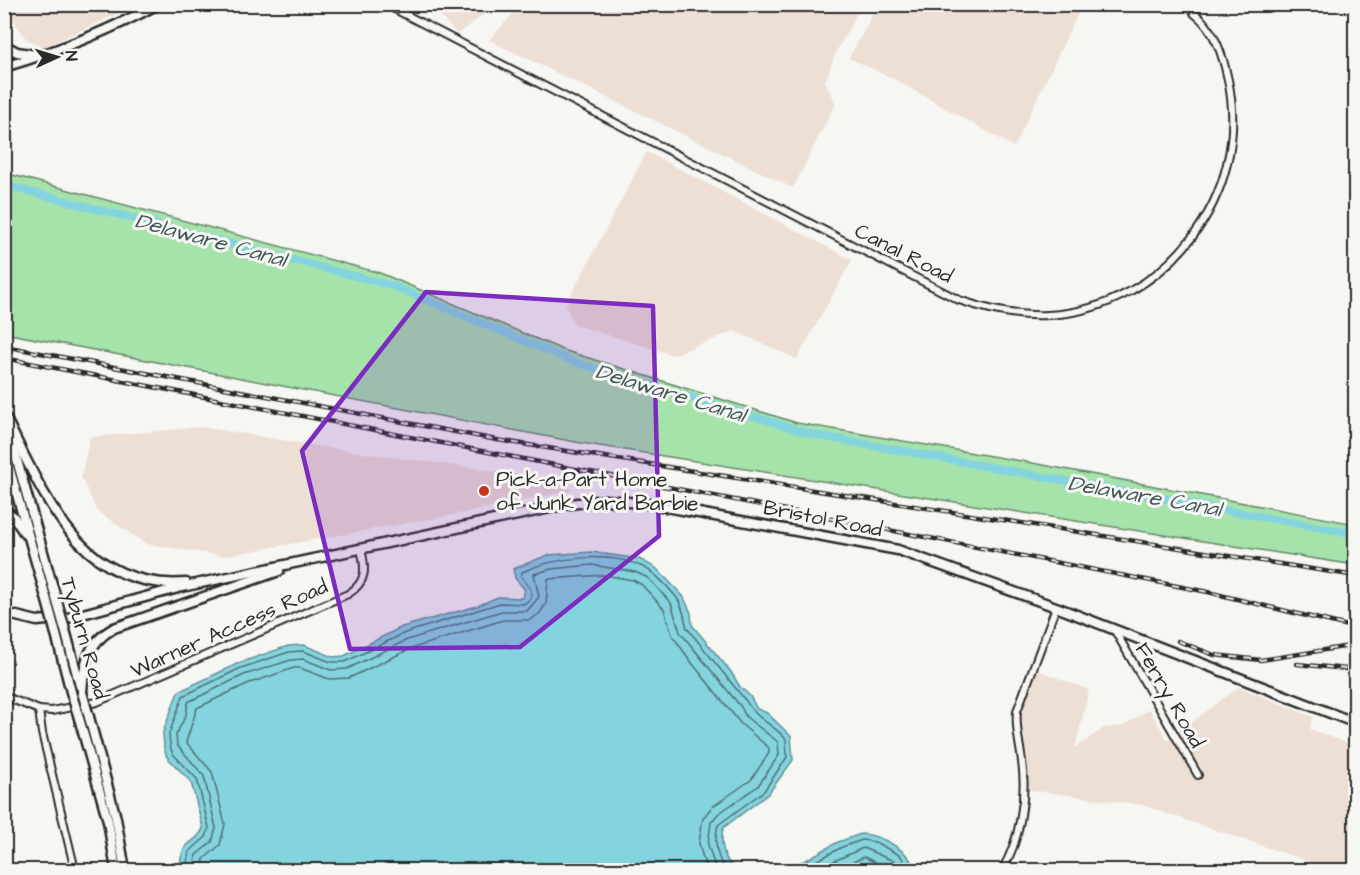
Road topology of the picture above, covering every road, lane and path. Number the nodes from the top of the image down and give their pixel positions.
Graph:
1 (158, 4) edge
2 (385, 4) edge
3 (1194, 13) dead end
4 (4, 45) edge
5 (45, 54) junction
6 (6, 67) edge
7 (4, 415) edge
8 (4, 449) edge
9 (4, 510) edge
10 (32, 546) junction
11 (361, 549) junction
12 (294, 563) junction
13 (261, 571) junction
14 (53, 607) junction
15 (1056, 607) junction
16 (4, 613) edge
17 (4, 618) edge
18 (1115, 631) junction
19 (82, 692) junction
20 (4, 696) edge
21 (39, 710) junction
22 (84, 718) junction
23 (1356, 723) edge
24 (1198, 775) dead end
25 (75, 870) edge
26 (116, 870) edge
27 (125, 870) edge
28 (1002, 870) edge

1 - 5 main road
2 - 3 street, Canal Road
4 - 5 main road
5 - 6 main road
7 - 13 main road
7 - 14 main road, Tyburn Road
8 - 10 main road, Tyburn Road
9 - 10 main road
10 - 14 main road, Tyburn Road
11 - 12 main road, Bristol Road
11 - 15 main road, Bristol Road
11 - 21 street, Warner Access Road
12 - 13 main road, Bristol Road
12 - 19 main road
13 - 16 main road
13 - 17 main road
14 - 19 main road, Tyburn Road, bridge
14 - 22 main road, Tyburn Road, bridge
15 - 18 main road, Bristol Road
15 - 28 street
18 - 23 main road, Bristol Road
18 - 24 street, Ferry Road
19 - 22 main road, Tyburn Road, bridge
20 - 21 street, Warner Access Road
21 - 25 street
22 - 26 main road, Tyburn Road
22 - 27 main road, Tyburn Road

